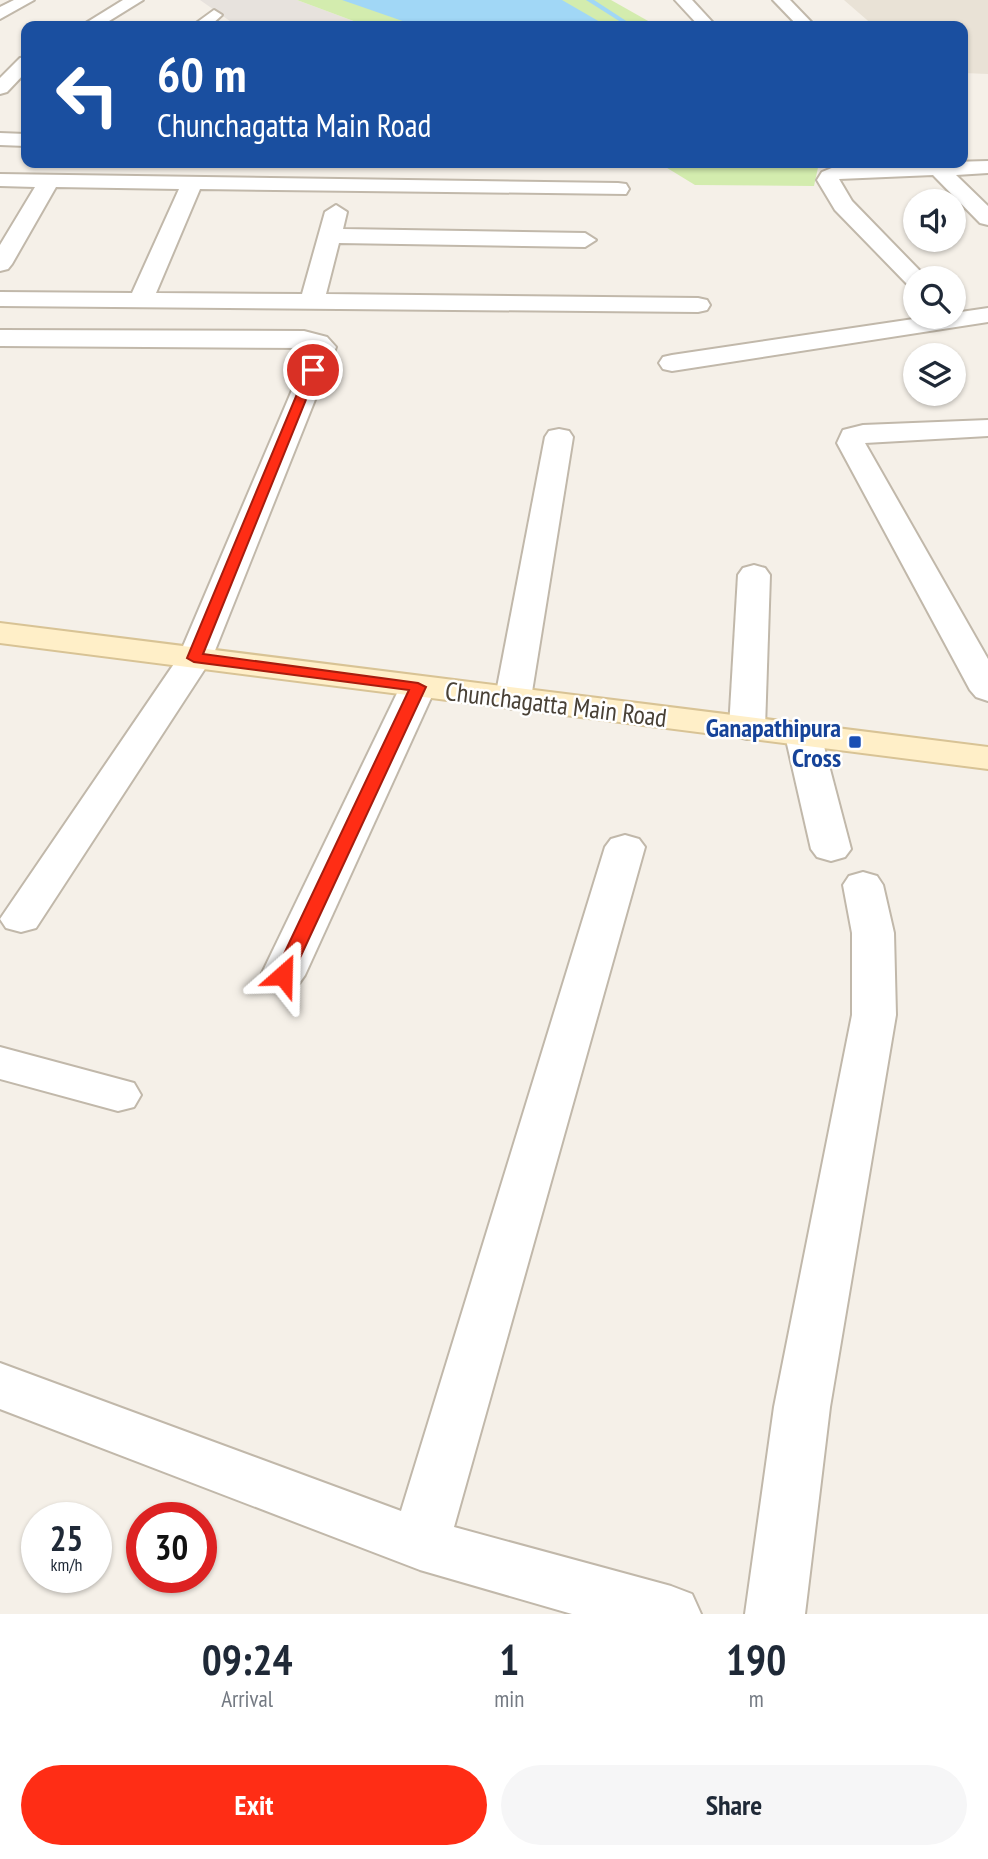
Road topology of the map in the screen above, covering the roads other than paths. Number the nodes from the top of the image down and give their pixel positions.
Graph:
1 (26, 0) edge
2 (135, 0) edge
3 (683, 0) edge
4 (781, 0) edge
5 (0, 14) edge
6 (215, 15) dead end
7 (98, 21) edge
8 (207, 21) edge
9 (703, 21) edge
10 (802, 21) edge
11 (0, 62) edge
12 (21, 63) edge
13 (21, 71) edge
14 (4, 97) edge
15 (0, 139) edge
16 (21, 139) edge
17 (968, 167) edge
18 (988, 167) edge
19 (897, 168) edge
20 (937, 168) edge
21 (0, 180) edge
22 (49, 181) junction
23 (192, 183) junction
24 (343, 185) junction
25 (618, 189) dead end
26 (988, 218) edge
27 (330, 236) junction
28 (584, 240) dead end
29 (0, 264) edge
30 (903, 267) edge
31 (0, 299) edge
32 (141, 299) junction
33 (312, 301) junction
34 (698, 305) dead end
35 (988, 314) edge
36 (966, 317) edge
37 (903, 326) edge
38 (0, 338) edge
39 (672, 363) dead end
40 (988, 428) edge
41 (559, 437) dead end
42 (754, 575) dead end
43 (0, 633) edge
44 (975, 640) edge
45 (194, 658) junction
46 (418, 687) junction
47 (988, 690) edge
48 (513, 698) junction
49 (747, 728) junction
50 (803, 735) junction
51 (988, 758) edge
52 (625, 847) dead end
53 (831, 849) dead end
54 (863, 886) dead end
55 (21, 919) dead end
56 (283, 975) dead end
57 (0, 1063) edge
58 (118, 1095) dead end
59 (0, 1386) edge
60 (420, 1544) junction
61 (671, 1614) edge
62 (775, 1614) edge

1 - 5 street
2 - 7 street
3 - 9 street
4 - 10 street
6 - 8 street
11 - 12 street
13 - 14 street
15 - 16 street
17 - 18 street
19 - 30 street
20 - 26 street
21 - 22 street
22 - 23 street
22 - 29 street
23 - 24 street
23 - 32 street
24 - 25 street
24 - 27 street
27 - 28 street
27 - 33 street
31 - 32 street
32 - 33 street
33 - 34 street
35 - 36 street
37 - 39 street
38 - 45 street
40 - 44 street
41 - 48 street
42 - 49 street
43 - 45 street, Chunchagatta Main Road
44 - 47 street
45 - 46 street, Chunchagatta Main Road
45 - 55 street
46 - 48 street, Chunchagatta Main Road
46 - 56 street
48 - 49 street, Chunchagatta Main Road
49 - 50 street, Chunchagatta Main Road
50 - 51 street, Chunchagatta Main Road
50 - 53 street
52 - 60 street
54 - 62 street
57 - 58 street
59 - 60 street
60 - 61 street

